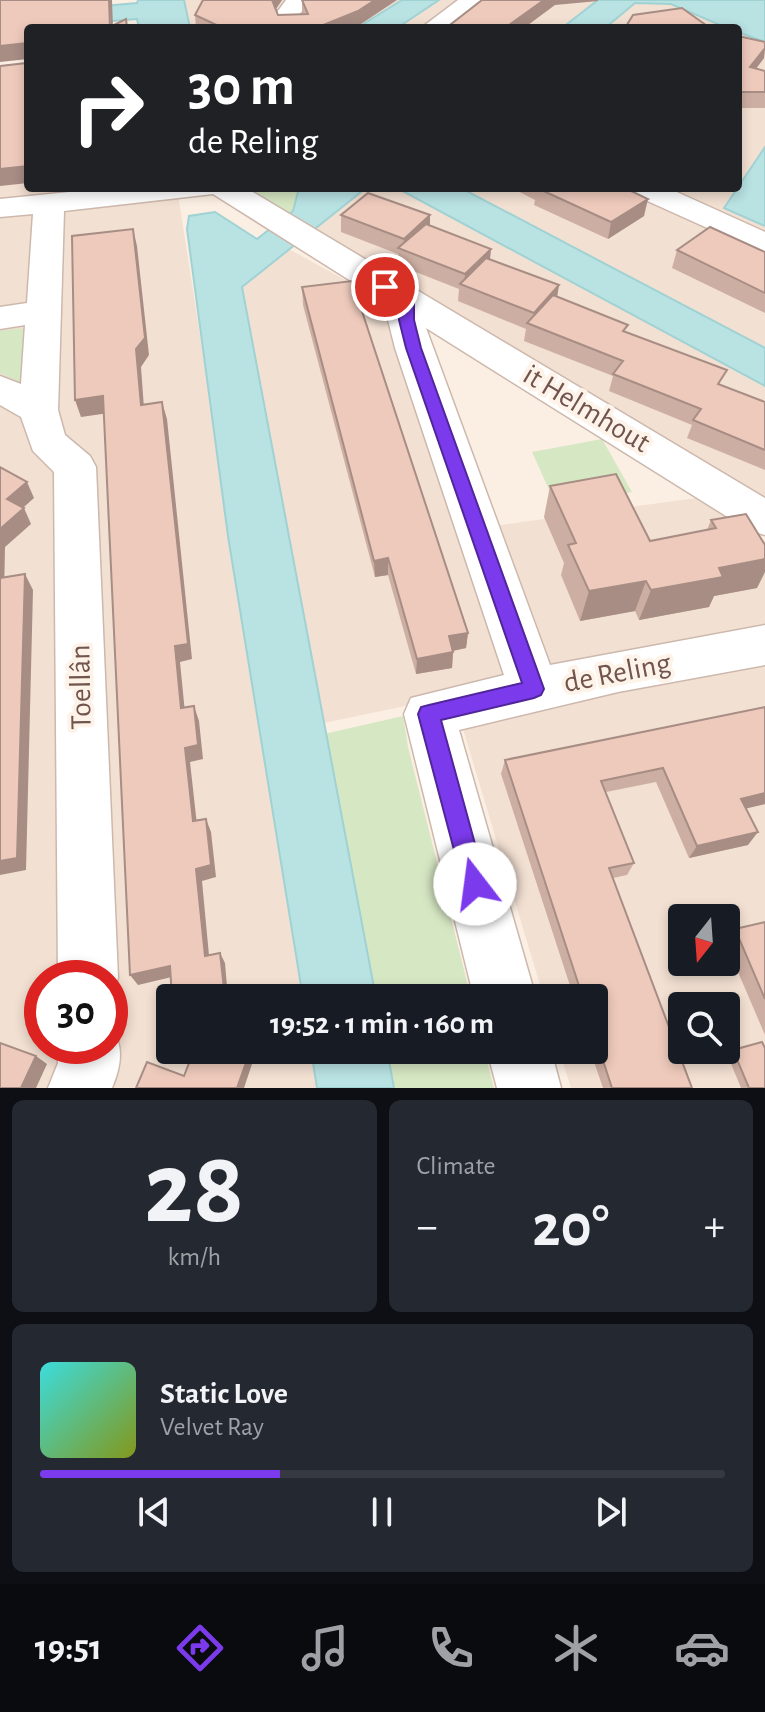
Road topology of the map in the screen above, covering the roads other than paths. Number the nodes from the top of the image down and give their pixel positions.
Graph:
1 (298, 0) edge
2 (473, 0) edge
3 (292, 24) edge
4 (439, 24) edge
5 (161, 192) edge
6 (230, 192) edge
7 (652, 192) edge
8 (49, 203) junction
9 (0, 208) edge
10 (765, 244) edge
11 (407, 301) junction
12 (21, 315) edge
13 (0, 389) edge
14 (19, 420) edge
15 (765, 519) edge
16 (765, 645) edge
17 (534, 689) junction
18 (88, 960) edge
19 (501, 984) edge
20 (90, 1064) edge
21 (523, 1064) edge
22 (80, 1088) edge
23 (529, 1088) edge

1 - 3 street
2 - 4 street
5 - 8 street
6 - 11 street, it Helmhout
7 - 10 street
8 - 9 street
8 - 12 street, Toellân
11 - 15 street, it Helmhout
11 - 17 street
12 - 14 street, Toellân
13 - 14 street
14 - 18 street, Toellân
16 - 17 street, de Reling
17 - 19 street, de Reling
20 - 22 street
21 - 23 street

